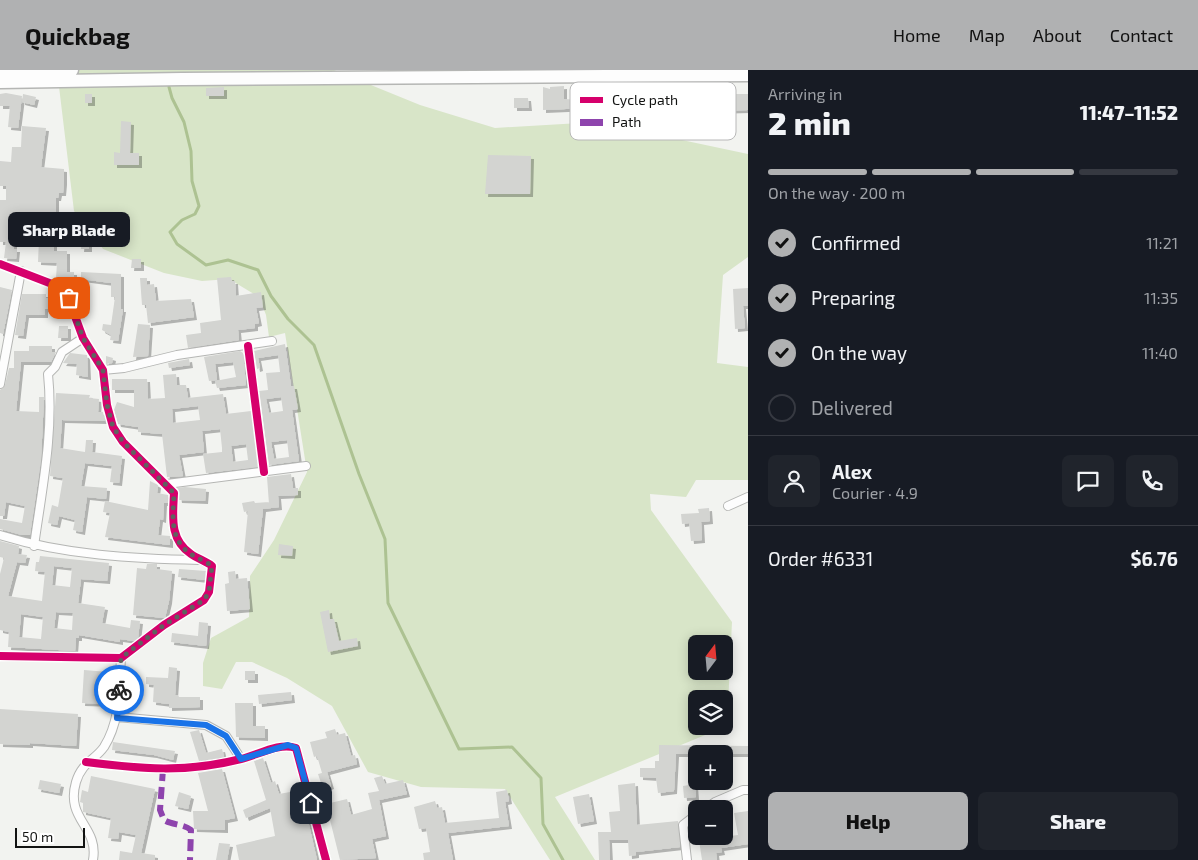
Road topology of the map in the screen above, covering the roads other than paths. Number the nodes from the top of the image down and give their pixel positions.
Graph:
1 (72, 70) edge
2 (0, 71) edge
3 (748, 76) edge
4 (0, 82) edge
5 (0, 264) edge
6 (21, 271) junction
7 (83, 338) junction
8 (272, 342) dead end
9 (248, 346) junction
10 (103, 370) junction
11 (0, 384) edge
12 (306, 466) dead end
13 (264, 472) junction
14 (167, 484) junction
15 (748, 496) edge
16 (728, 506) dead end
17 (0, 535) edge
18 (34, 546) junction
19 (202, 560) junction
20 (0, 656) edge
21 (121, 658) junction
22 (117, 718) junction
23 (241, 759) junction
24 (86, 762) junction
25 (748, 790) edge
26 (720, 800) edge
27 (688, 821) edge
28 (93, 860) edge
29 (326, 860) edge
30 (687, 860) edge

1 - 2 main road
3 - 4 main road
5 - 6 street
6 - 7 street
6 - 11 street
7 - 10 street
7 - 18 street
8 - 9 street
9 - 10 street
9 - 13 street
10 - 14 street
12 - 13 street
13 - 14 street
14 - 19 street
15 - 16 street
17 - 18 street
18 - 19 street
19 - 21 street
20 - 21 street
21 - 22 street
22 - 23 street
22 - 24 street
23 - 24 street
23 - 29 street
24 - 28 street
25 - 26 street
27 - 30 street

